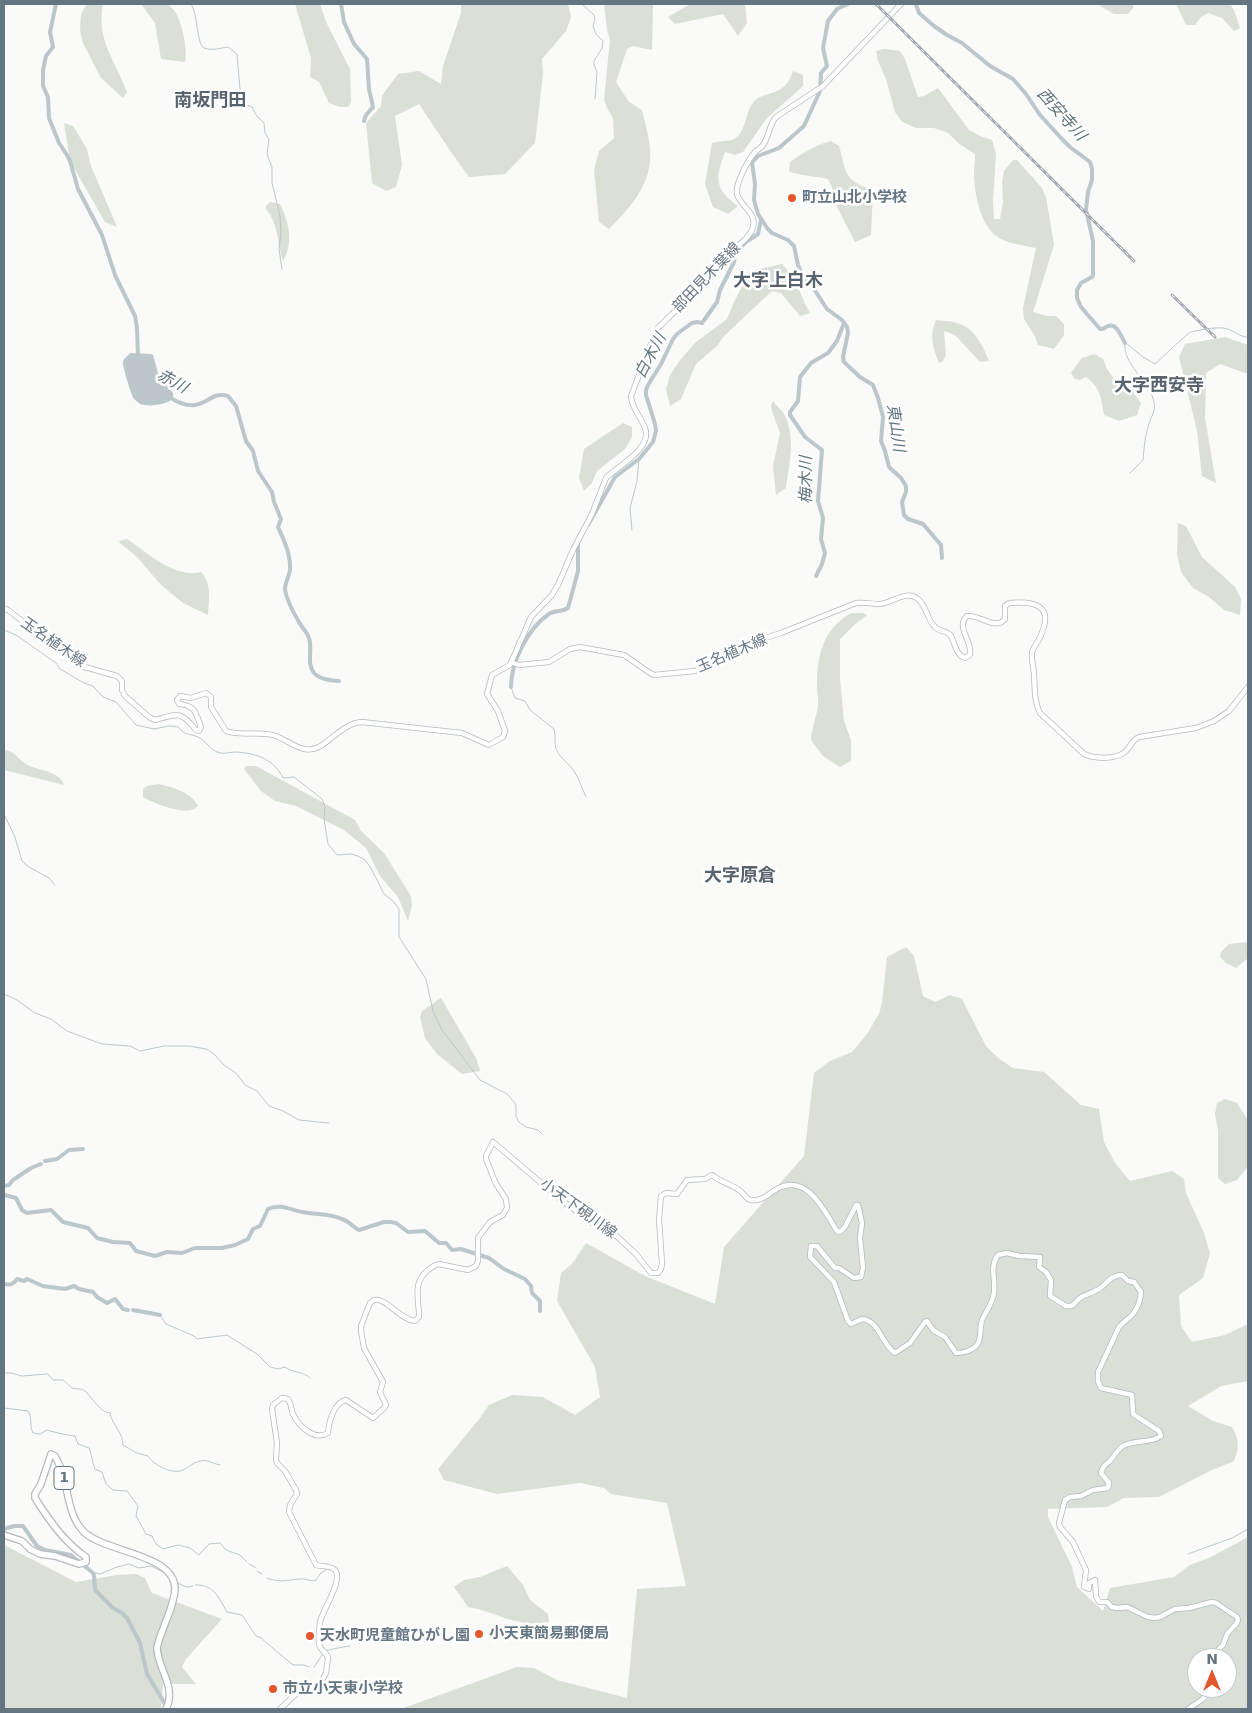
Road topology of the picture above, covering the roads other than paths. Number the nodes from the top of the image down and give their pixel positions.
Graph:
1 (901, 4) edge
2 (4, 609) edge
3 (514, 663) junction
4 (1248, 687) edge
5 (4, 1535) edge
6 (1220, 1648) edge
7 (1204, 1698) edge
8 (167, 1707) edge
9 (280, 1709) edge
10 (1188, 1709) edge

1 - 3 main road, 部田見木葉線
2 - 3 main road, 玉名植木線
3 - 4 main road, 玉名植木線
5 - 8 main road, 1
6 - 9 main road, 小天下硯川線
7 - 10 main road

